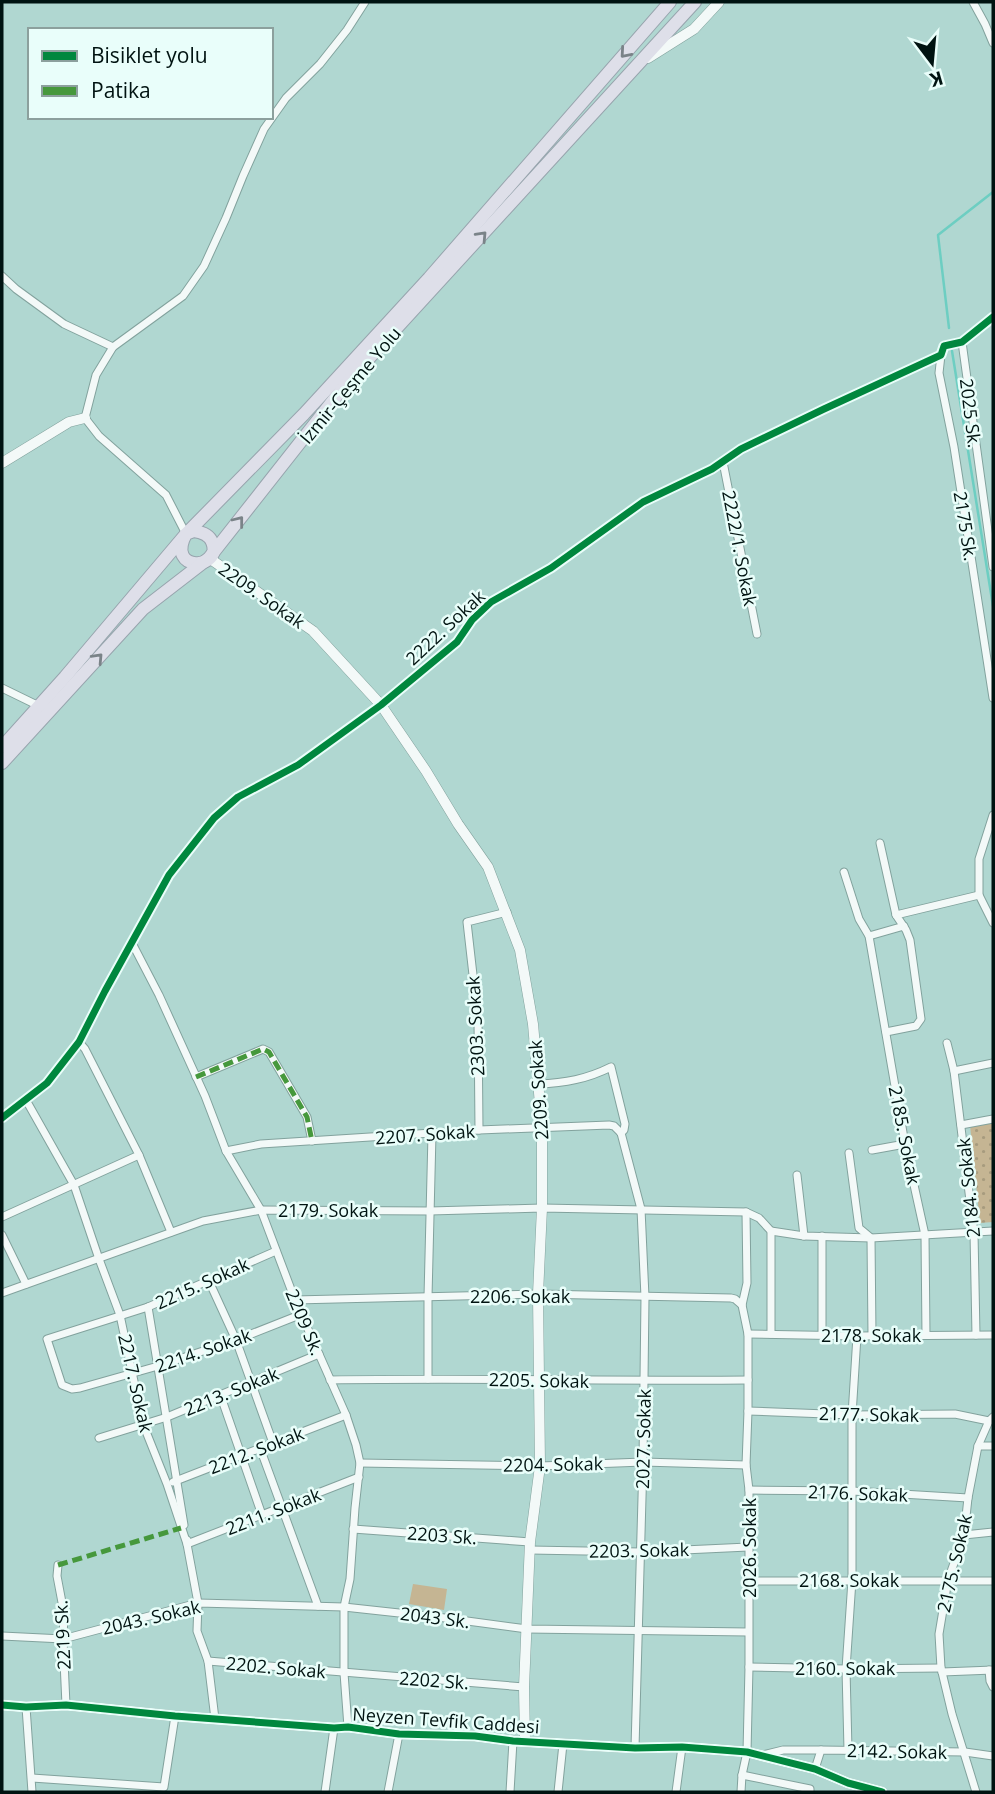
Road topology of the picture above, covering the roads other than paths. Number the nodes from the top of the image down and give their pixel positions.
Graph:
1 (365, 2) edge
2 (695, 2) edge
3 (719, 2) edge
4 (972, 2) edge
5 (666, 4) edge
6 (993, 43) edge
7 (642, 62) junction
8 (273, 116) edge
9 (271, 119) edge
10 (2, 276) edge
11 (993, 317) edge
12 (962, 342) junction
13 (113, 348) junction
14 (942, 355) junction
15 (85, 418) junction
16 (723, 462) junction
17 (2, 463) edge
18 (993, 503) edge
19 (985, 506) junction
20 (186, 534) junction
21 (209, 558) junction
22 (993, 567) edge
23 (757, 634) dead end
24 (2, 688) edge
25 (993, 698) edge
26 (382, 705) junction
27 (39, 706) junction
28 (2, 747) edge
29 (2, 763) edge
30 (993, 815) edge
31 (880, 843) dead end
32 (844, 872) dead end
33 (979, 895) junction
34 (507, 912) junction
35 (896, 915) junction
36 (993, 923) edge
37 (904, 926) junction
38 (869, 936) junction
39 (132, 943) junction
40 (886, 1032) junction
41 (79, 1042) junction
42 (947, 1043) dead end
43 (993, 1063) edge
44 (954, 1071) junction
45 (196, 1077) junction
46 (538, 1084) junction
47 (26, 1100) junction
48 (2, 1118) edge
49 (993, 1119) edge
50 (961, 1125) junction
51 (542, 1127) junction
52 (478, 1130) junction
53 (621, 1133) junction
54 (432, 1134) junction
55 (312, 1141) junction
56 (905, 1144) junction
57 (872, 1150) dead end
58 (226, 1151) junction
59 (849, 1153) dead end
60 (139, 1155) junction
61 (797, 1175) dead end
62 (74, 1185) junction
63 (542, 1208) junction
64 (641, 1209) junction
65 (261, 1210) junction
66 (430, 1211) junction
67 (746, 1212) junction
68 (2, 1217) edge
69 (771, 1231) junction
70 (993, 1231) edge
71 (172, 1233) junction
72 (974, 1233) junction
73 (2, 1235) edge
74 (925, 1235) junction
75 (804, 1236) junction
76 (822, 1236) junction
77 (871, 1238) junction
78 (276, 1251) junction
79 (99, 1259) junction
80 (208, 1279) junction
81 (26, 1284) junction
82 (2, 1293) edge
83 (538, 1294) junction
84 (428, 1297) junction
85 (645, 1297) junction
86 (295, 1300) junction
87 (742, 1305) junction
88 (148, 1307) junction
89 (302, 1314) junction
90 (120, 1315) junction
91 (748, 1334) junction
92 (771, 1334) junction
93 (822, 1335) junction
94 (872, 1335) junction
95 (926, 1335) junction
96 (976, 1335) junction
97 (993, 1335) edge
98 (857, 1336) junction
99 (236, 1340) junction
100 (319, 1354) junction
101 (158, 1366) junction
102 (133, 1372) junction
103 (428, 1379) junction
104 (540, 1379) junction
105 (330, 1380) junction
106 (748, 1380) junction
107 (644, 1381) junction
108 (250, 1384) junction
109 (62, 1385) joint
110 (220, 1394) junction
111 (748, 1410) junction
112 (346, 1415) junction
113 (852, 1415) junction
114 (167, 1417) junction
115 (991, 1419) edge
116 (143, 1424) junction
117 (99, 1438) dead end
118 (274, 1443) junction
119 (978, 1446) junction
120 (993, 1446) edge
121 (260, 1448) junction
122 (241, 1456) junction
123 (643, 1462) junction
124 (360, 1463) junction
125 (746, 1465) junction
126 (540, 1466) junction
127 (359, 1477) junction
128 (177, 1481) junction
129 (167, 1484) junction
130 (749, 1490) junction
131 (852, 1491) junction
132 (968, 1498) junction
133 (282, 1508) junction
134 (262, 1515) junction
135 (353, 1528) junction
136 (993, 1532) edge
137 (964, 1535) junction
138 (187, 1544) junction
139 (530, 1546) junction
140 (748, 1547) junction
141 (641, 1552) junction
142 (58, 1564) dead end
143 (852, 1580) junction
144 (948, 1580) junction
145 (750, 1581) junction
146 (993, 1581) edge
147 (198, 1603) junction
148 (318, 1606) junction
149 (344, 1607) junction
150 (527, 1629) junction
151 (639, 1632) junction
152 (748, 1632) junction
153 (2, 1636) edge
154 (63, 1639) junction
155 (208, 1661) junction
156 (749, 1667) junction
157 (846, 1669) junction
158 (942, 1670) junction
159 (991, 1670) edge
160 (344, 1673) junction
161 (524, 1687) junction
162 (993, 1687) edge
163 (2, 1705) edge
164 (66, 1705) junction
165 (26, 1707) junction
166 (175, 1716) junction
167 (215, 1719) junction
168 (348, 1727) junction
169 (334, 1728) junction
170 (399, 1734) junction
171 (513, 1741) junction
172 (525, 1741) junction
173 (563, 1744) junction
174 (682, 1747) junction
175 (635, 1748) junction
176 (821, 1749) junction
177 (848, 1750) junction
178 (747, 1752) junction
179 (965, 1752) junction
180 (993, 1755) edge
181 (761, 1756) junction
182 (815, 1769) junction
183 (742, 1774) junction
184 (32, 1778) junction
185 (32, 1792) edge
186 (326, 1792) edge
187 (388, 1792) edge
188 (510, 1792) edge
189 (558, 1792) edge
190 (676, 1792) edge
191 (741, 1792) edge
192 (810, 1792) edge
193 (883, 1792) edge
194 (976, 1792) edge

1 - 8 street
2 - 7 highway, İzmir-Çeşme Yolu
3 - 7 street
4 - 6 street
5 -> 20 highway, İzmir-Çeşme Yolu
21 -> 7 highway, İzmir-Çeşme Yolu
9 - 13 street
10 - 13 street
11 - 12 street, 2222. Sokak
12 - 14 street, 2222. Sokak
12 - 19 street, 2025 Sk.
13 - 15 street
14 - 16 street, 2222. Sokak
14 - 25 street, 2175 Sk.
15 - 17 street
15 - 20 street
16 - 23 street, 2222/1. Sokak
16 - 26 street, 2222. Sokak
18 - 19 street
19 - 22 street, 2025 Sk.
20 - 21 highway
20 - 21 highway
20 - 27 highway, İzmir-Çeşme Yolu
21 - 26 street, 2209. Sokak
29 -> 21 highway, İzmir-Çeşme Yolu
24 - 27 street
26 - 34 street, 2209. Sokak
26 - 39 street, 2222. Sokak
27 - 28 highway, İzmir-Çeşme Yolu
30 - 33 street
31 - 35 street
32 - 38 street, 2185. Sokak
33 - 35 street
33 - 36 street
34 - 46 street, 2209. Sokak
34 - 52 street, 2303. Sokak
35 - 37 street
37 - 38 street
37 - 40 street
38 - 40 street, 2185. Sokak
39 - 41 street, 2222. Sokak
39 - 45 street, 2209 Sk.
40 - 56 street, 2185. Sokak
41 - 47 street, 2222. Sokak
41 - 60 street
42 - 44 street, 2184. Sokak
43 - 44 street
44 - 50 street, 2184. Sokak
45 - 55 street
45 - 58 street, 2209 Sk.
46 - 51 street, 2209. Sokak
46 - 53 street, 2027. Sokak
47 - 48 street, 2222. Sokak
47 - 62 street, 2217. Sokak
49 - 50 street
50 - 72 street, 2184. Sokak
51 - 52 street, 2207. Sokak
51 - 53 street, 2207. Sokak
51 - 63 street, 2209. Sokak
52 - 54 street, 2207. Sokak
53 - 64 street, 2027. Sokak
54 - 55 street, 2207. Sokak
54 - 66 street
55 - 58 street, 2207. Sokak
56 - 57 street
56 - 74 street, 2185. Sokak
58 - 65 street, 2209 Sk.
59 - 77 street
60 - 62 street
60 - 71 street
61 - 75 street
62 - 68 street
62 - 79 street, 2217. Sokak
63 - 64 street, 2179. Sokak
63 - 66 street, 2179. Sokak
63 - 83 street, 2209. Sokak
64 - 67 street, 2179. Sokak
64 - 85 street, 2027. Sokak
65 - 66 street, 2179. Sokak
65 - 71 street, 2179. Sokak
65 - 78 street, 2209 Sk.
66 - 84 street
67 - 69 street
67 - 87 street, 2026. Sokak
69 - 75 street
69 - 92 street
70 - 72 street
71 - 79 street, 2179. Sokak
72 - 74 street
72 - 96 street, 2184. Sokak
73 - 81 street
74 - 77 street
74 - 95 street, 2185. Sokak
75 - 76 street
76 - 77 street
76 - 93 street
77 - 94 street
78 - 80 street, 2215. Sokak
78 - 86 street, 2209 Sk.
79 - 81 street, 2179. Sokak
79 - 90 street, 2217. Sokak
80 - 88 street, 2215. Sokak
80 - 99 street
81 - 82 street, 2179. Sokak
83 - 84 street, 2206. Sokak
83 - 85 street, 2206. Sokak
83 - 104 street, 2209. Sokak
84 - 86 street, 2206. Sokak
84 - 103 street
85 - 87 street, 2206. Sokak
85 - 107 street, 2027. Sokak
86 - 89 street, 2209 Sk.
87 - 91 street, 2026. Sokak
88 - 90 street, 2215. Sokak
88 - 101 street
89 - 99 street, 2214. Sokak
89 - 100 street, 2209 Sk.
90 - 102 street, 2217. Sokak
90 - 109 street, 2215. Sokak
91 - 92 street, 2178. Sokak
91 - 106 street, 2026. Sokak
92 - 93 street, 2178. Sokak
93 - 98 street, 2178. Sokak
94 - 95 street, 2178. Sokak
94 - 98 street, 2178. Sokak
95 - 96 street, 2178. Sokak
96 - 97 street, 2178. Sokak
98 - 113 street
99 - 101 street, 2214. Sokak
99 - 108 street
100 - 105 street, 2209 Sk.
100 - 108 street, 2213. Sokak
101 - 102 street, 2214. Sokak
101 - 114 street
102 - 109 street, 2214. Sokak
102 - 116 street, 2217. Sokak
103 - 104 street, 2205. Sokak
103 - 105 street, 2205. Sokak
104 - 107 street, 2205. Sokak
104 - 126 street, 2209. Sokak
105 - 112 street, 2209 Sk.
106 - 107 street, 2205. Sokak
106 - 111 street, 2026. Sokak
107 - 123 street, 2027. Sokak
108 - 110 street, 2213. Sokak
108 - 118 street
110 - 114 street, 2213. Sokak
110 - 122 street
111 - 113 street, 2177. Sokak
111 - 125 street, 2026. Sokak
112 - 118 street, 2212. Sokak
112 - 124 street, 2209 Sk.
113 - 115 street, 2177. Sokak
113 - 131 street
114 - 116 street, 2213. Sokak
114 - 128 street
115 - 119 street, 2175. Sokak
116 - 117 street, 2213. Sokak
116 - 129 street, 2217. Sokak
118 - 121 street, 2212. Sokak
119 - 120 street
119 - 132 street, 2175. Sokak
121 - 122 street, 2212. Sokak
121 - 133 street
122 - 128 street, 2212. Sokak
122 - 134 street
123 - 125 street, 2204. Sokak
123 - 126 street, 2204. Sokak
123 - 141 street, 2027. Sokak
124 - 126 street, 2204. Sokak
124 - 127 street, 2209 Sk.
125 - 130 street, 2026. Sokak
126 - 139 street, 2209. Sokak
127 - 133 street, 2211. Sokak
127 - 135 street, 2209 Sk.
128 - 129 street, 2212. Sokak
128 - 138 street
129 - 138 street, 2217. Sokak
130 - 131 street, 2176. Sokak
130 - 140 street, 2026. Sokak
131 - 132 street, 2176. Sokak
131 - 143 street
132 - 137 street, 2175. Sokak
133 - 134 street, 2211. Sokak
133 - 148 street
134 - 138 street, 2211. Sokak
135 - 139 street, 2203 Sk.
135 - 149 street, 2209 Sk.
136 - 137 street
137 - 144 street, 2175. Sokak
138 - 147 street, 2217. Sokak
139 - 141 street, 2203. Sokak
139 - 150 street, 2209. Sokak
140 - 141 street, 2203. Sokak
140 - 145 street, 2026. Sokak
141 - 151 street, 2027. Sokak
142 - 154 street, 2219 Sk.
143 - 144 street, 2168. Sokak
143 - 145 street, 2168. Sokak
143 - 157 street
144 - 146 street, 2168. Sokak
144 - 158 street, 2175. Sokak
145 - 152 street, 2026. Sokak
147 - 148 street, 2043. Sokak
147 - 154 street, 2043. Sokak
147 - 155 street, 2217. Sokak
148 - 149 street, 2043. Sokak
149 - 150 street, 2043 Sk.
149 - 160 street, 2209 Sk.
150 - 151 street
150 - 161 street, 2209. Sokak
151 - 152 street
151 - 175 street, 2027. Sokak
152 - 156 street, 2026. Sokak
153 - 154 street, 2043. Sokak
154 - 164 street, 2219 Sk.
155 - 160 street, 2202. Sokak
155 - 167 street, 2217. Sokak
156 - 157 street, 2160. Sokak
156 - 178 street, 2026. Sokak
157 - 158 street, 2160. Sokak
157 - 177 street
158 - 159 street, 2160. Sokak
158 - 179 street, 2175. Sokak
159 - 162 street
160 - 161 street, 2202 Sk.
160 - 168 street, 2209 Sk.
161 - 172 street, 2209. Sokak
163 - 165 street, Neyzen Tevfik Caddesi
164 - 165 street, Neyzen Tevfik Caddesi
164 - 166 street, Neyzen Tevfik Caddesi
165 - 184 street
166 - 167 street, Neyzen Tevfik Caddesi
166 - 184 street
167 - 169 street, Neyzen Tevfik Caddesi
168 - 169 street, Neyzen Tevfik Caddesi
168 - 170 street, Neyzen Tevfik Caddesi
169 - 186 street
170 - 171 street, Neyzen Tevfik Caddesi
170 - 187 street
171 - 172 street, Neyzen Tevfik Caddesi
171 - 188 street
172 - 173 street, Neyzen Tevfik Caddesi
173 - 175 street, Neyzen Tevfik Caddesi
173 - 189 street
174 - 175 street, Neyzen Tevfik Caddesi
174 - 178 street, Neyzen Tevfik Caddesi
174 - 190 street
176 - 177 street, 2142. Sokak
176 - 181 street
176 - 182 street, 2142. Sokak
177 - 179 street, 2142. Sokak
178 - 181 street, Neyzen Tevfik Caddesi
178 - 183 street, 2026. Sokak
179 - 180 street, 2142. Sokak
179 - 194 street, 2175. Sokak
181 - 182 street, Neyzen Tevfik Caddesi
182 - 193 street, Neyzen Tevfik Caddesi
183 - 191 street, 2026. Sokak
183 - 192 street
184 - 185 street

